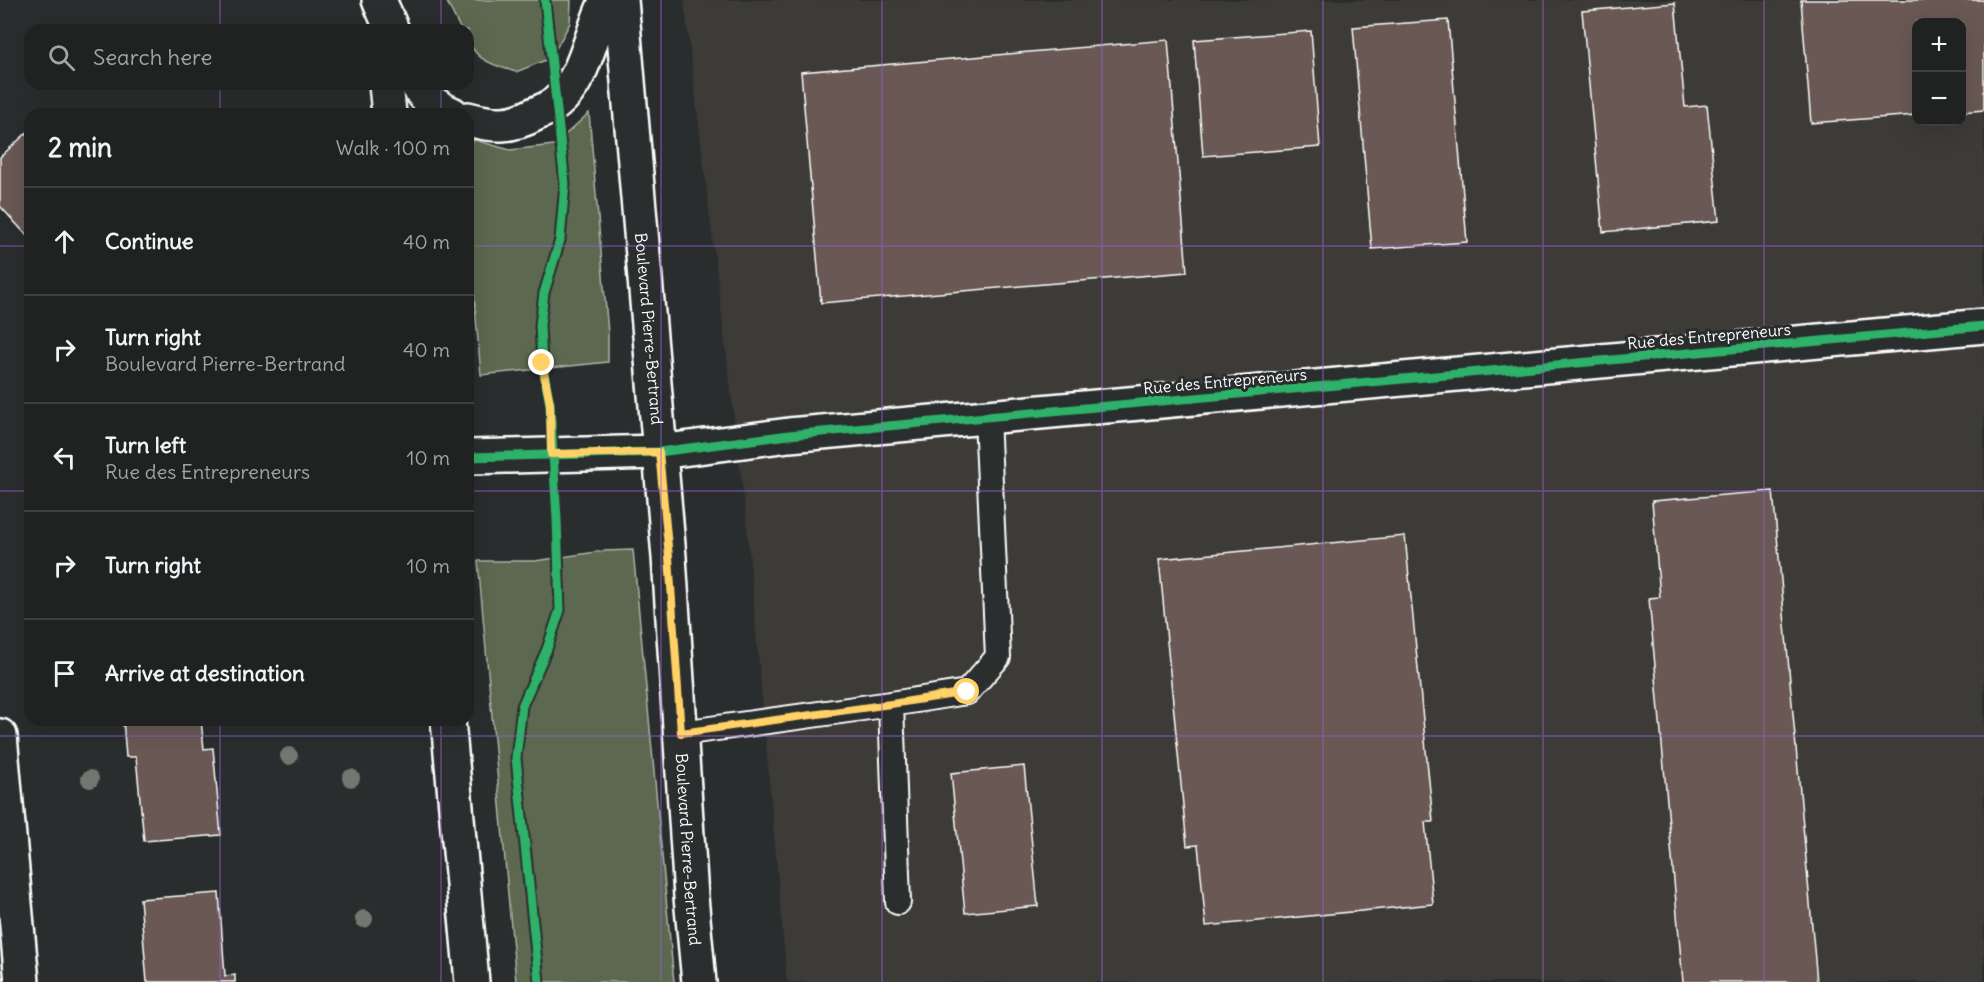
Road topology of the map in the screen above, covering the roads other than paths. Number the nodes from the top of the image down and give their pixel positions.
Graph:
1 (378, 0) edge
2 (607, 0) edge
3 (621, 0) edge
4 (380, 24) edge
5 (389, 24) edge
6 (387, 90) edge
7 (421, 90) edge
8 (388, 108) edge
9 (442, 108) edge
10 (474, 121) edge
11 (1984, 326) edge
12 (987, 417) junction
13 (659, 452) junction
14 (474, 457) edge
15 (891, 704) junction
16 (449, 726) edge
17 (681, 733) junction
18 (0, 736) edge
19 (898, 902) dead end
20 (22, 982) edge
21 (472, 982) edge
22 (699, 982) edge

1 - 4 street
1 - 5 street
2 - 10 street
3 - 13 street, Boulevard Pierre-Bertrand
6 - 8 street
7 - 9 street
11 - 12 street, Rue des Entrepreneurs
12 - 13 street, Rue des Entrepreneurs
12 - 15 lane
13 - 14 street, Rue des Entrepreneurs
13 - 17 street, Boulevard Pierre-Bertrand
15 - 17 lane
15 - 19 lane
16 - 21 street
17 - 22 street, Boulevard Pierre-Bertrand
18 - 20 street

